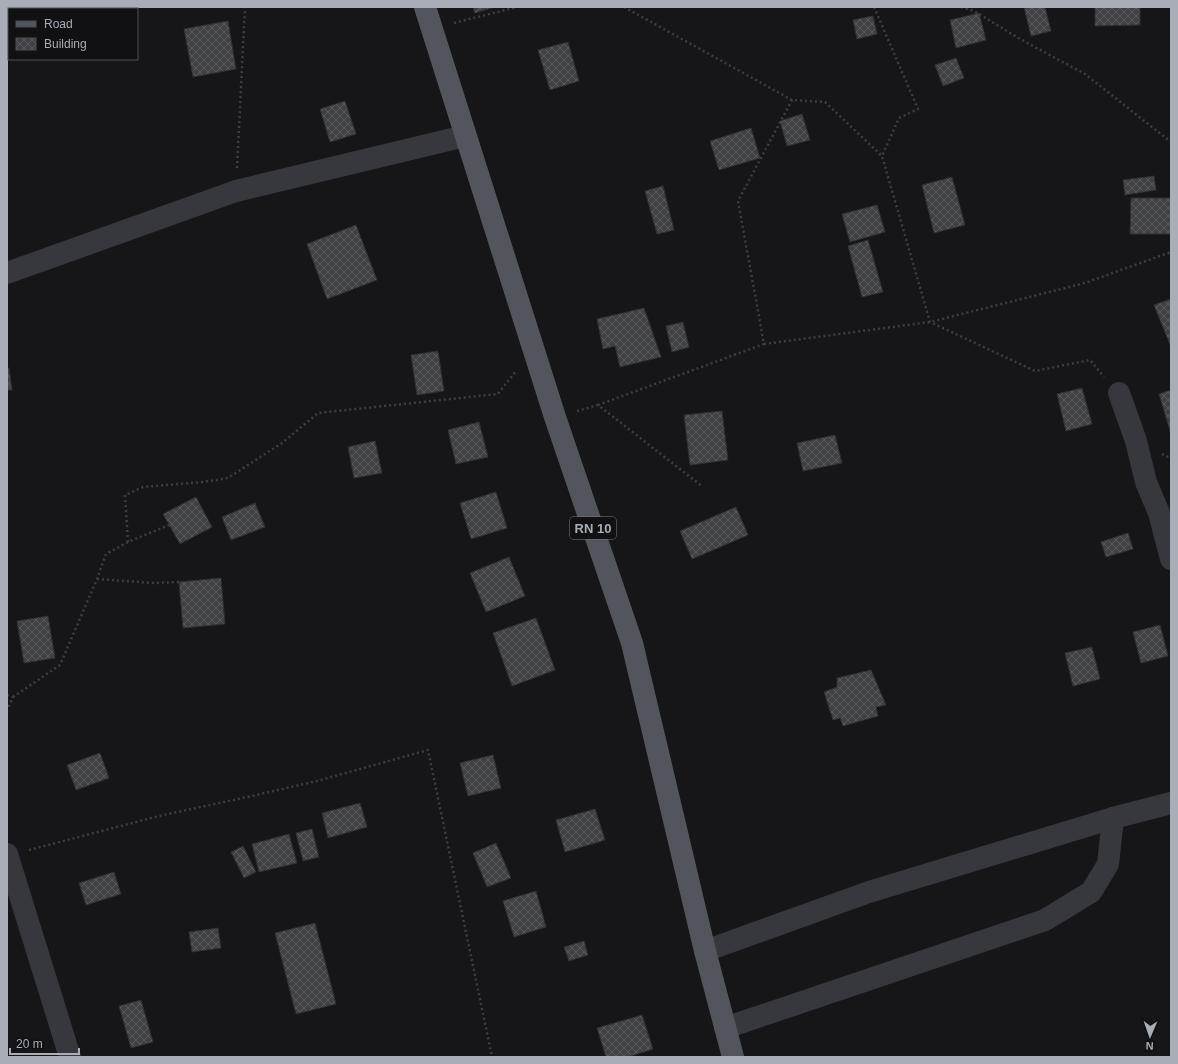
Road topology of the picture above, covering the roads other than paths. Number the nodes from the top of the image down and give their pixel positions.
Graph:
1 (425, 7) edge
2 (465, 136) junction
3 (7, 273) edge
4 (1119, 394) road end
5 (1171, 559) edge
6 (1171, 803) edge
7 (1113, 818) junction
8 (7, 854) edge
9 (705, 951) junction
10 (725, 1028) junction
11 (70, 1057) edge
12 (733, 1057) edge

1 - 2 main road, RN 10
2 - 3 street
2 - 9 main road, RN 10
4 - 5 street
6 - 7 street
7 - 9 street
7 - 10 street
8 - 11 street
9 - 10 main road, RN 10
10 - 12 main road, RN 10

